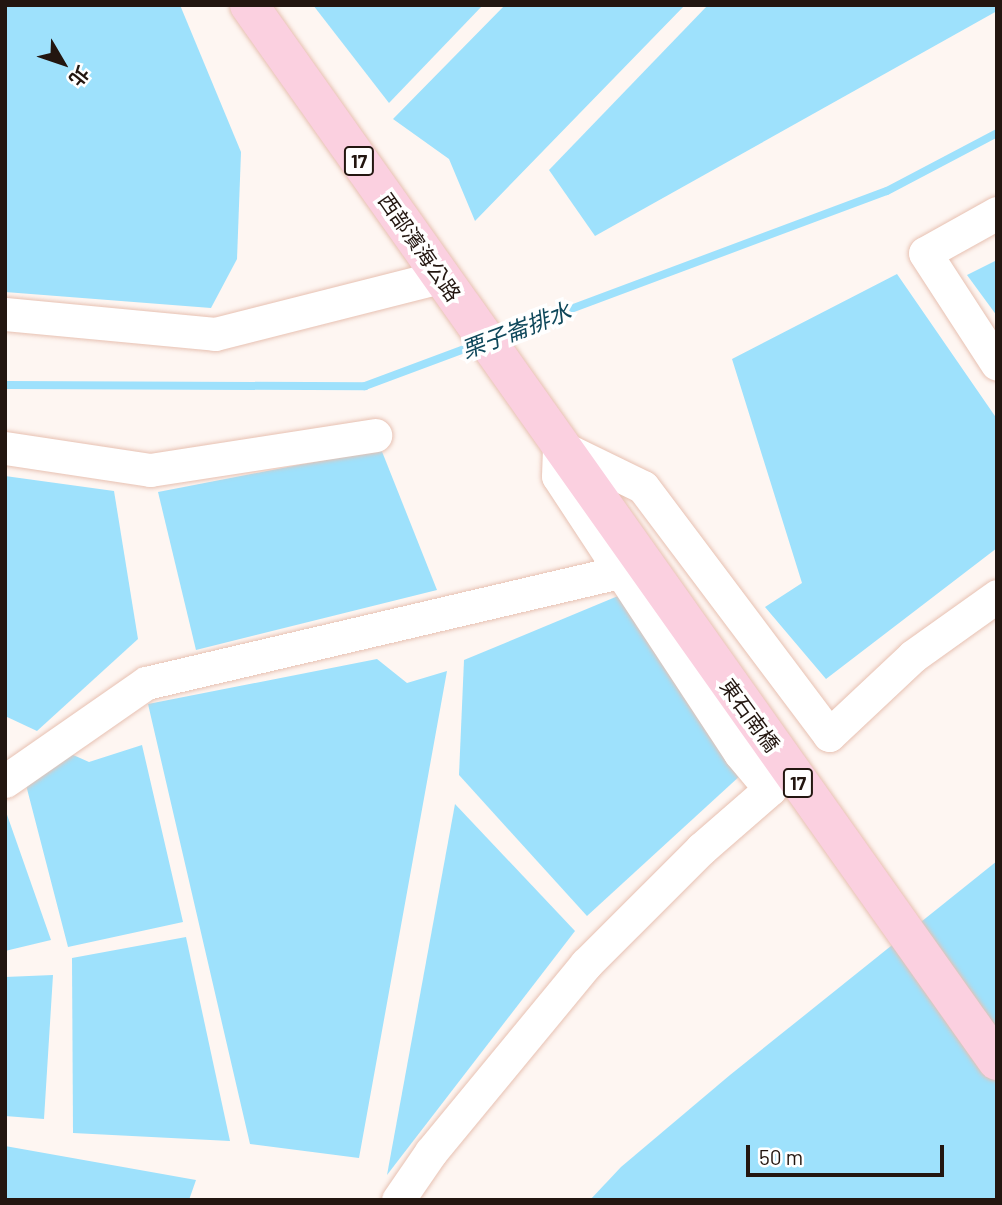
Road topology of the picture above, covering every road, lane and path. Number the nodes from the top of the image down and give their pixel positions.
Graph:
1 (249, 5) edge
2 (997, 213) edge
3 (441, 277) junction
4 (5, 314) edge
5 (997, 364) edge
6 (550, 433) junction
7 (375, 435) dead end
8 (5, 447) edge
9 (621, 572) junction
10 (997, 596) edge
11 (5, 781) edge
12 (997, 1061) edge
13 (398, 1200) edge

1 - 3 main road, 西部濱海公路 / 17
2 - 5 street
3 - 4 street
3 - 6 main road, 西部濱海公路 / 17
6 - 9 street
6 - 10 street
6 - 12 main road, 東石南橋 / 17
7 - 8 street
9 - 11 street
9 - 13 street

